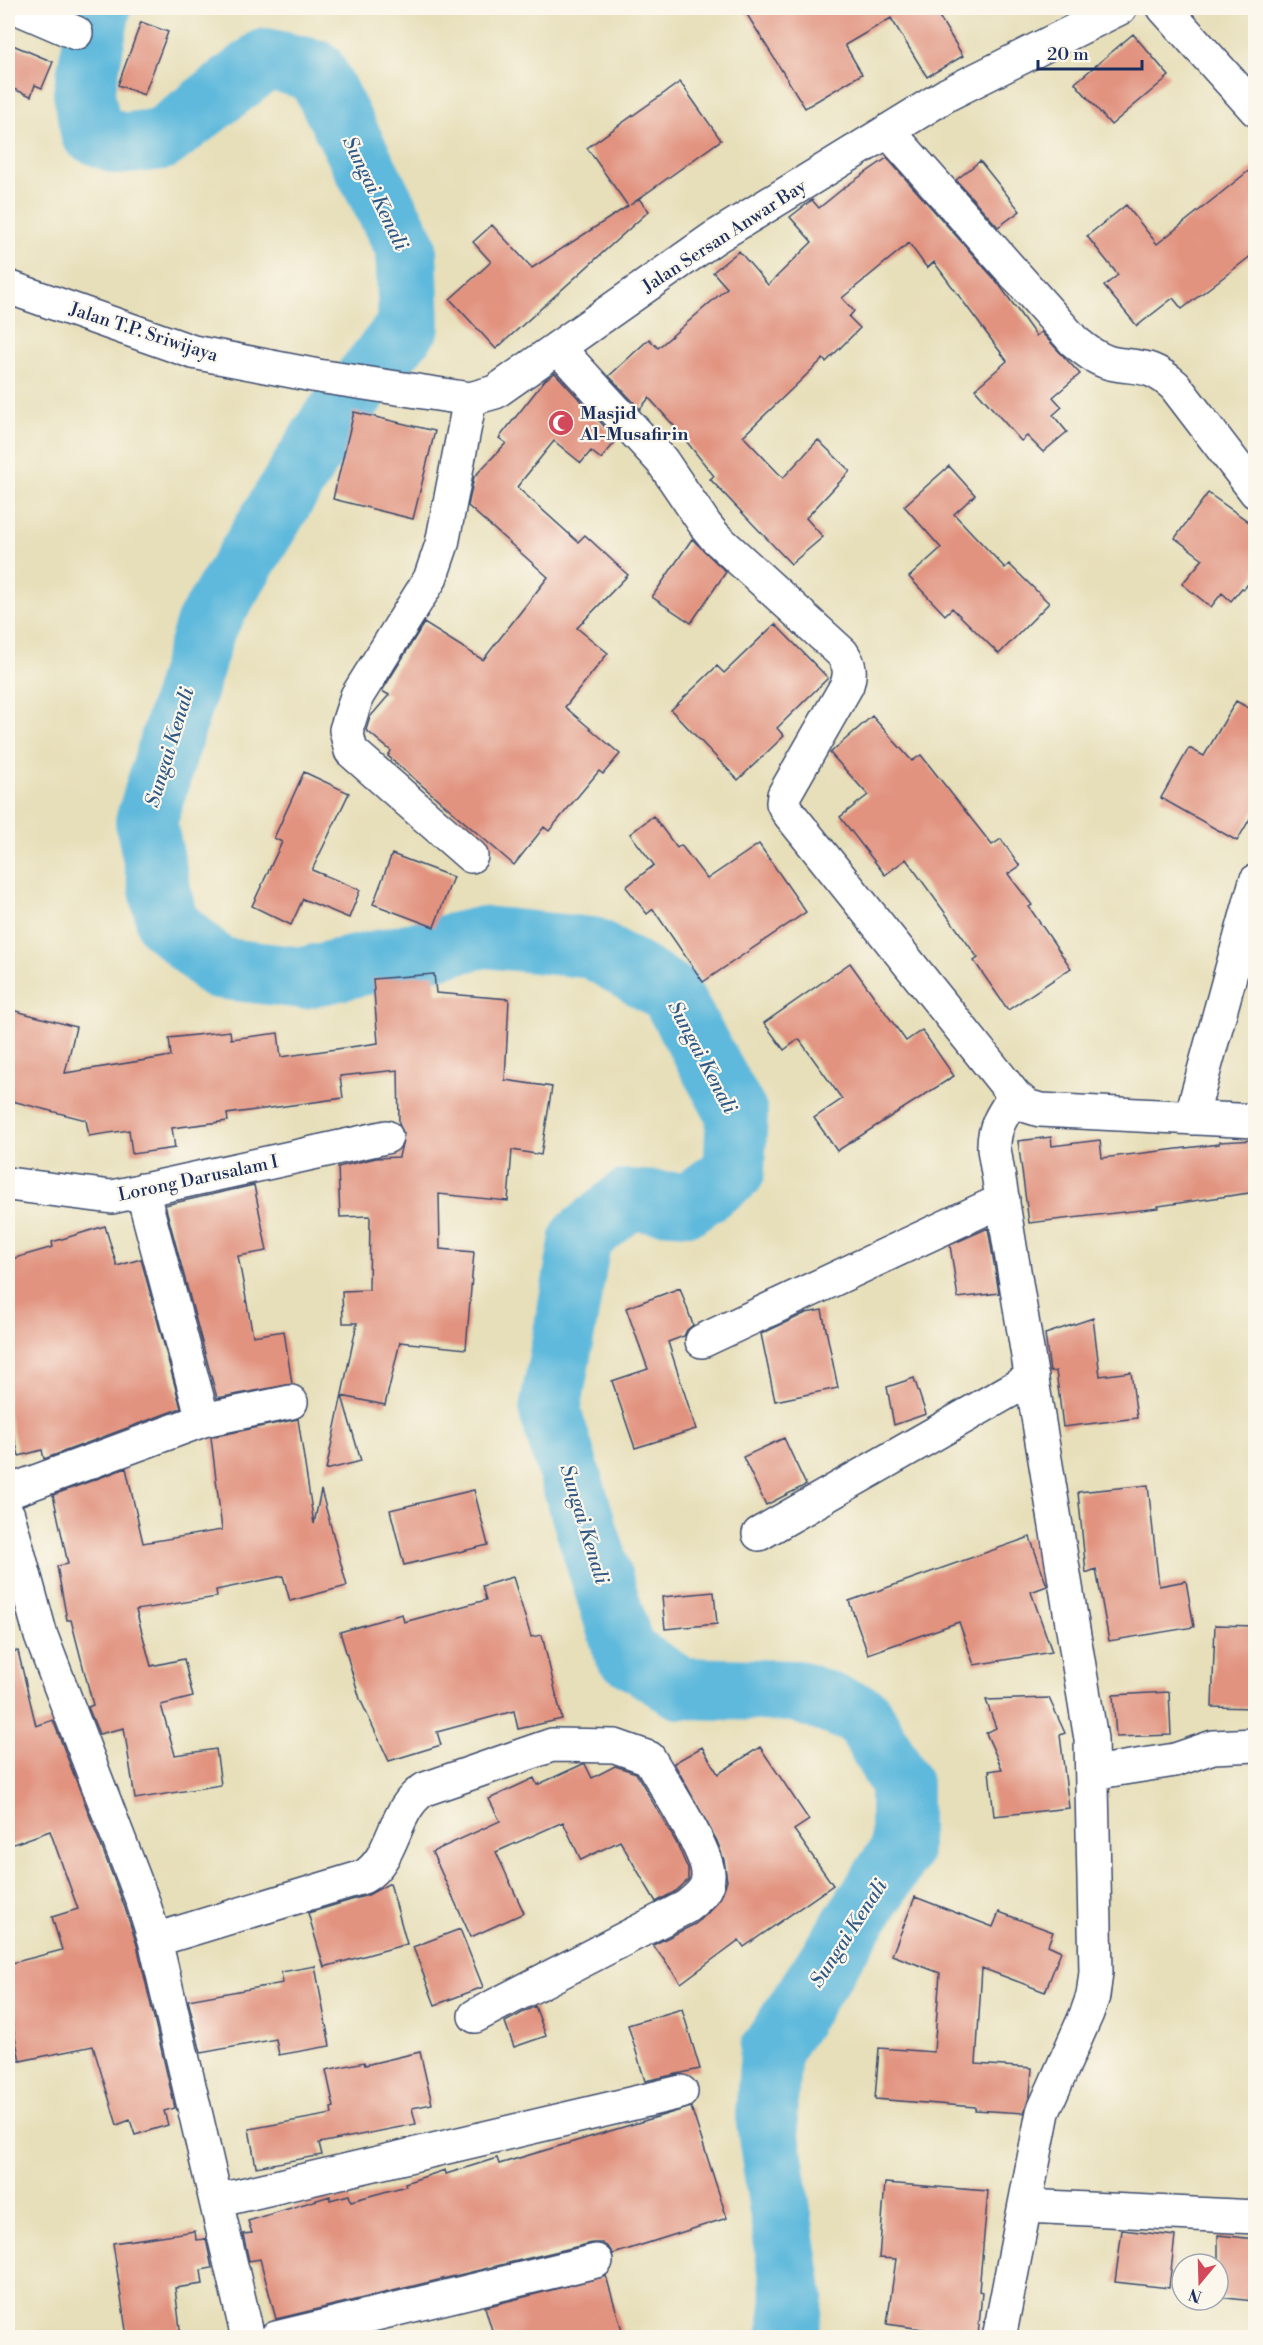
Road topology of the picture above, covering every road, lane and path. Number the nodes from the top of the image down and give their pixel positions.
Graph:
1 (18, 8) edge
2 (1120, 8) edge
3 (1164, 8) edge
4 (76, 33) dead end
5 (1256, 110) edge
6 (888, 131) junction
7 (8, 287) edge
8 (558, 348) junction
9 (318, 376) joint
10 (461, 398) junction
11 (1256, 492) edge
12 (471, 856) dead end
13 (1256, 881) edge
14 (1015, 1096) junction
15 (1191, 1118) junction
16 (1256, 1121) edge
17 (386, 1137) dead end
18 (8, 1184) edge
19 (142, 1190) junction
20 (1003, 1200) junction
21 (702, 1341) dead end
22 (1032, 1377) junction
23 (291, 1402) dead end
24 (203, 1420) junction
25 (8, 1492) edge
26 (8, 1515) edge
27 (759, 1534) dead end
28 (1256, 1746) edge
29 (1092, 1773) junction
30 (155, 1940) junction
31 (475, 2016) dead end
32 (681, 2092) dead end
33 (216, 2201) junction
34 (1025, 2206) junction
35 (1256, 2217) edge
36 (596, 2261) dead end
37 (248, 2337) edge
38 (276, 2337) edge
39 (999, 2337) edge

1 - 4 street
2 - 6 street, Jalan Sersan Anwar Bay
3 - 5 street
6 - 8 street, Jalan Sersan Anwar Bay
6 - 11 street
7 - 9 street, Jalan T.P. Sriwijaya
8 - 10 street, Jalan Sersan Anwar Bay
8 - 14 street
9 - 10 street, Jalan Sersan Anwar Bay
10 - 12 street
13 - 15 street
14 - 15 street
14 - 20 street
15 - 16 street
17 - 19 street, Lorong Darusalam I
18 - 19 street, Lorong Darusalam I
19 - 24 street
20 - 21 street
20 - 22 street
22 - 27 street
22 - 29 street
23 - 24 street
24 - 25 street
26 - 30 street
28 - 29 street
29 - 34 street
30 - 31 street
30 - 33 street
32 - 33 street
33 - 37 street
34 - 35 street
34 - 39 street
36 - 38 street

